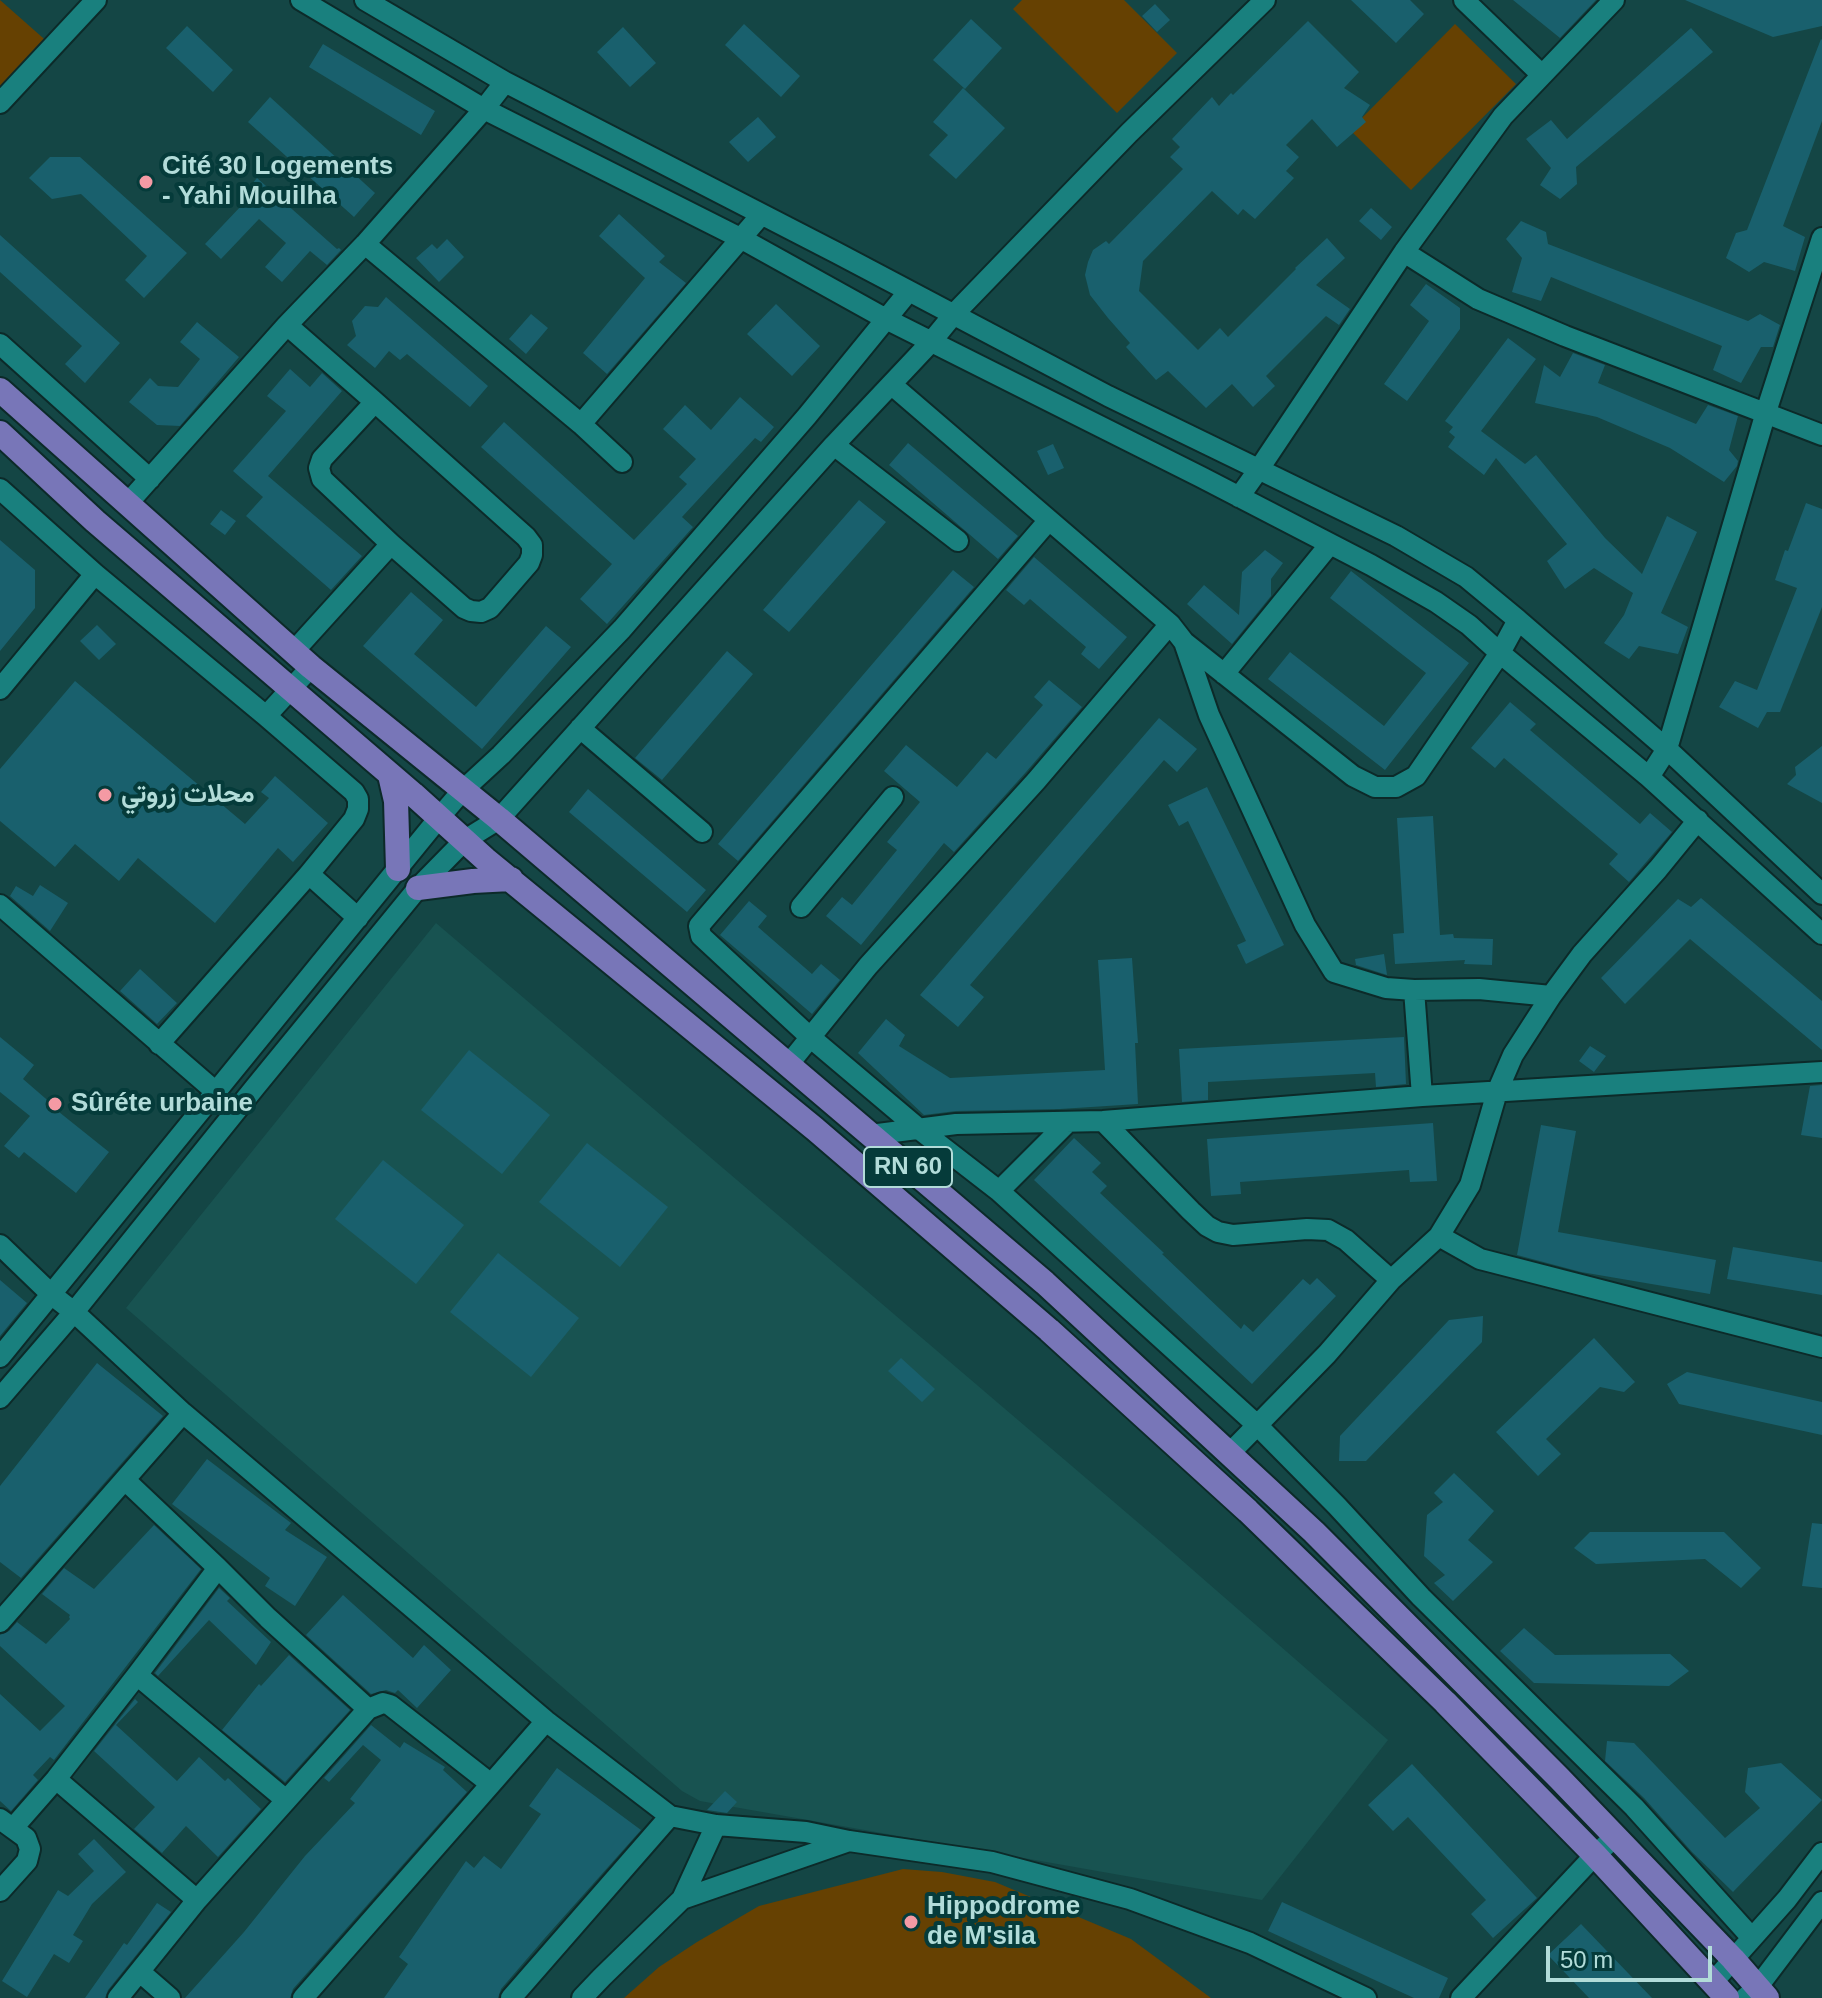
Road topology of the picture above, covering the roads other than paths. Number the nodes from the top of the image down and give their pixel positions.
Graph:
1 (96, 0) edge
2 (301, 0) edge
3 (365, 0) edge
4 (1265, 0) edge
5 (1464, 0) edge
6 (1614, 0) edge
7 (1542, 75) junction
8 (505, 82) junction
9 (0, 103) edge
10 (484, 109) junction
11 (761, 215) junction
12 (1822, 238) edge
13 (742, 239) junction
14 (365, 244) junction
15 (1404, 252) junction
16 (909, 291) junction
17 (954, 314) junction
18 (886, 319) junction
19 (287, 325) junction
20 (931, 342) junction
21 (0, 344) edge
22 (892, 385) junction
23 (0, 390) edge
24 (375, 402) junction
25 (1766, 412) junction
26 (581, 424) junction
27 (0, 433) edge
28 (1822, 435) edge
29 (834, 445) junction
30 (622, 462) dead end
31 (1259, 469) junction
32 (150, 479) junction
33 (0, 489) edge
34 (1239, 497) junction
35 (128, 503) junction
36 (1049, 520) junction
37 (958, 541) dead end
38 (391, 544) junction
39 (1330, 544) junction
40 (95, 574) junction
41 (1518, 620) junction
42 (1170, 624) junction
43 (1184, 642) junction
44 (1500, 653) junction
45 (303, 659) junction
46 (1224, 674) junction
47 (0, 689) edge
48 (290, 689) junction
49 (266, 716) junction
50 (580, 728) junction
51 (1667, 749) junction
52 (390, 775) junction
53 (1649, 777) junction
54 (462, 791) junction
55 (893, 797) dead end
56 (438, 819) junction
57 (499, 819) junction
58 (1698, 820) junction
59 (702, 832) dead end
60 (465, 840) junction
61 (398, 869) junction
62 (309, 874) junction
63 (511, 879) junction
64 (418, 888) junction
65 (1822, 894) edge
66 (0, 905) edge
67 (801, 907) dead end
68 (358, 918) junction
69 (1822, 934) edge
70 (1414, 990) junction
71 (1551, 996) junction
72 (810, 1037) junction
73 (159, 1044) junction
74 (788, 1065) junction
75 (1822, 1072) edge
76 (216, 1092) junction
77 (1497, 1092) junction
78 (1422, 1096) junction
79 (1103, 1121) junction
80 (1068, 1122) junction
81 (919, 1129) junction
82 (870, 1135) junction
83 (999, 1191) junction
84 (1439, 1236) junction
85 (0, 1245) edge
86 (1391, 1280) junction
87 (51, 1294) junction
88 (74, 1312) junction
89 (1822, 1347) edge
90 (0, 1357) edge
91 (3, 1389) edge
92 (183, 1413) junction
93 (1257, 1425) junction
94 (1229, 1454) junction
95 (125, 1480) junction
96 (218, 1568) junction
97 (0, 1622) edge
98 (137, 1675) junction
99 (368, 1709) junction
100 (546, 1721) junction
101 (56, 1779) junction
102 (491, 1784) junction
103 (286, 1800) junction
104 (670, 1816) junction
105 (7, 1824) edge
106 (716, 1825) junction
107 (1615, 1837) junction
108 (849, 1841) junction
109 (1822, 1853) edge
110 (1595, 1855) junction
111 (0, 1891) edge
112 (682, 1899) junction
113 (197, 1900) junction
114 (1822, 1902) edge
115 (1752, 1938) junction
116 (1733, 1959) junction
117 (140, 1972) junction
118 (1720, 1990) edge
119 (1756, 1995) edge
120 (118, 1998) edge
121 (170, 1998) edge
122 (303, 1998) edge
123 (511, 1998) edge
124 (582, 1998) edge
125 (1366, 1998) edge
126 (1461, 1998) edge

1 - 9 street
2 - 10 street
3 - 8 street
4 - 17 street
5 - 7 street
6 - 7 street
7 - 15 street
8 - 10 street
8 - 11 street
10 - 13 street
10 - 14 street
11 - 13 street
11 - 16 street
12 - 25 street
13 - 18 street
13 - 26 street
14 - 19 street
14 - 26 street
15 - 25 street
15 - 31 street
16 - 17 street
16 - 18 street
17 - 20 street
17 - 31 street
18 - 20 street
18 - 54 street
19 - 24 street
19 - 32 street
20 - 22 street
20 - 34 street
21 - 32 street
22 - 29 street
22 - 36 street
23 - 35 main road, RN 60
24 - 38 street
24 - 38 street
25 - 28 street
25 - 51 street
26 - 30 street
27 - 48 main road, RN 60
29 - 37 street
29 - 50 street
31 - 34 street
31 - 41 street
32 - 35 street
33 - 40 street
34 - 39 street
35 - 45 main road, RN 60
36 - 42 street
36 - 72 street
38 - 45 street
39 - 44 street
39 - 46 street
40 - 47 street
40 - 49 street
41 - 44 street
41 - 51 street
42 - 43 street
42 - 72 street
43 - 46 street
43 - 70 street
44 - 46 street
44 - 53 street
45 - 48 street
45 - 54 main road, RN 60
48 - 49 street
48 - 52 main road, RN 60
49 - 62 street
50 - 57 street
50 - 59 street
51 - 53 street
51 - 65 street
52 - 56 main road, RN 60
52 - 61 main road
53 - 58 street
54 - 56 street
54 - 57 main road, RN 60
55 - 67 street
56 - 60 main road, RN 60
56 - 61 street
57 - 60 street
57 - 74 main road, RN 60
58 - 69 street
58 - 71 street
60 - 63 main road, RN 60
60 - 64 street
61 - 68 street
62 - 68 street
62 - 73 street
63 - 64 main road
63 - 110 main road, RN 60
64 - 88 street
66 - 73 street
68 - 76 street
70 - 71 street
70 - 78 street
71 - 77 street
72 - 74 street
72 - 81 street
73 - 76 street
74 - 82 main road, RN 60
75 - 77 street
76 - 87 street
77 - 78 street
77 - 84 street
78 - 79 street
79 - 80 street
79 - 86 street
80 - 81 street
80 - 83 street
81 - 82 street
81 - 83 street
82 - 94 main road, RN 60
83 - 93 street
84 - 86 street
84 - 89 street
85 - 87 street
86 - 93 street
87 - 88 street
87 - 90 street
88 - 91 street
88 - 92 street
92 - 95 street
92 - 100 street
93 - 94 street
93 - 115 street
94 - 107 main road, RN 60
95 - 96 street
95 - 97 street
96 - 98 street
96 - 99 street
98 - 101 street
98 - 103 street
99 - 102 street
99 - 103 street
100 - 102 street
100 - 104 street
101 - 105 street
101 - 113 street
102 - 122 street
103 - 113 street
104 - 106 street
104 - 123 street
105 - 111 street
106 - 108 street
106 - 112 street
107 - 110 street
107 - 116 main road, RN 60
108 - 112 street
108 - 125 street
109 - 115 street
110 - 118 main road, RN 60
110 - 126 street
112 - 124 street
113 - 117 street
114 - 119 street
115 - 116 street
116 - 118 street
116 - 119 main road, RN 60
117 - 120 street
117 - 121 street

